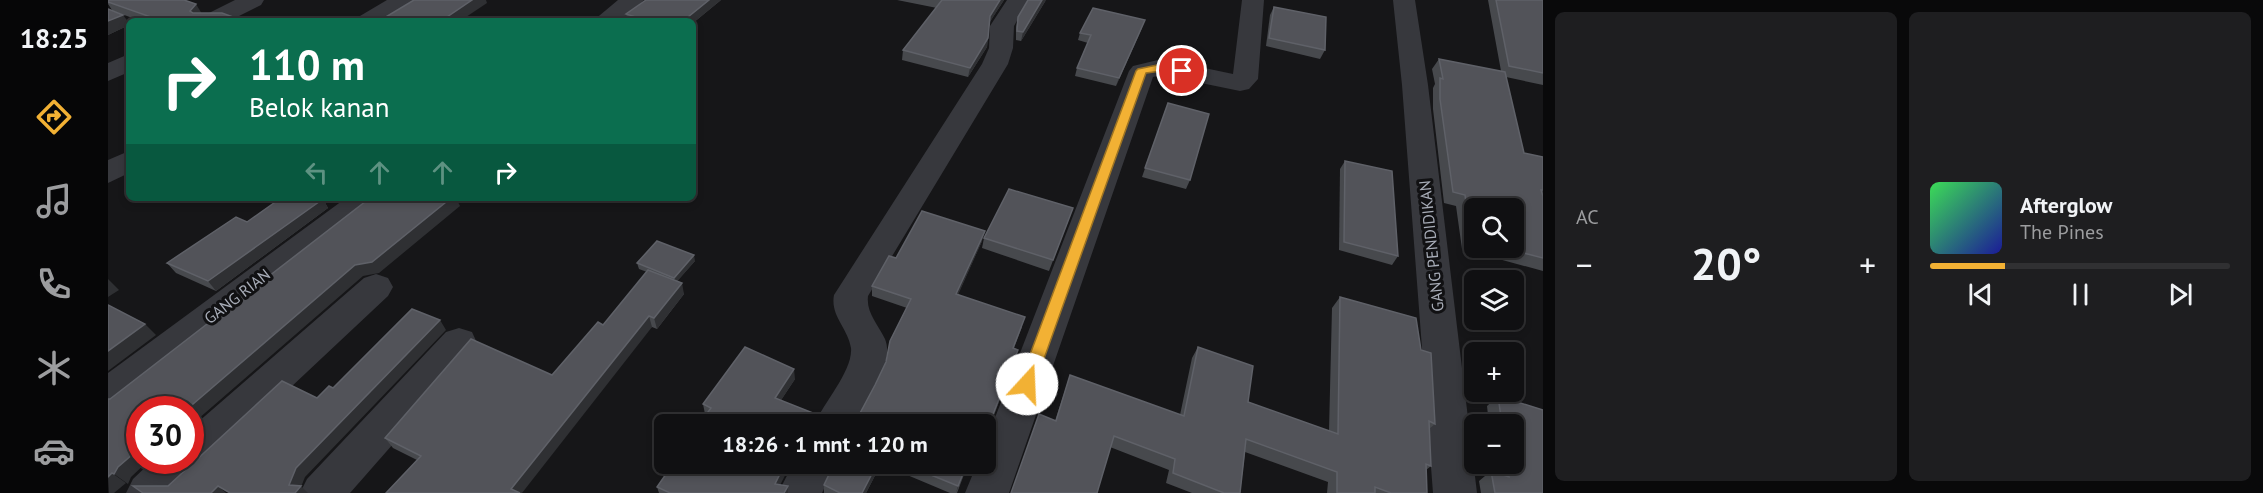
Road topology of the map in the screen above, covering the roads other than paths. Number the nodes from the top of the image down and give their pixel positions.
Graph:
1 (253, 0) edge
2 (404, 0) edge
3 (633, 0) edge
4 (1018, 0) edge
5 (1253, 0) edge
6 (1404, 0) edge
7 (217, 18) edge
8 (373, 18) edge
9 (609, 18) edge
10 (126, 64) edge
11 (108, 73) edge
12 (126, 162) edge
13 (108, 173) edge
14 (363, 201) edge
15 (376, 287) dead end
16 (459, 342) dead end
17 (108, 395) edge
18 (840, 414) edge
19 (204, 442) edge
20 (169, 474) edge
21 (810, 474) edge
22 (148, 493) edge
23 (322, 493) edge
24 (800, 493) edge
25 (987, 493) edge
26 (1455, 493) edge

1 - 7 street
2 - 8 street
3 - 9 street
4 - 18 street
5 - 25 street
6 - 26 street, GANG PENDIDIKAN
10 - 11 street
12 - 13 street
14 - 17 street, GANG RIAN
15 - 19 street
16 - 23 street
20 - 22 street
21 - 24 street

